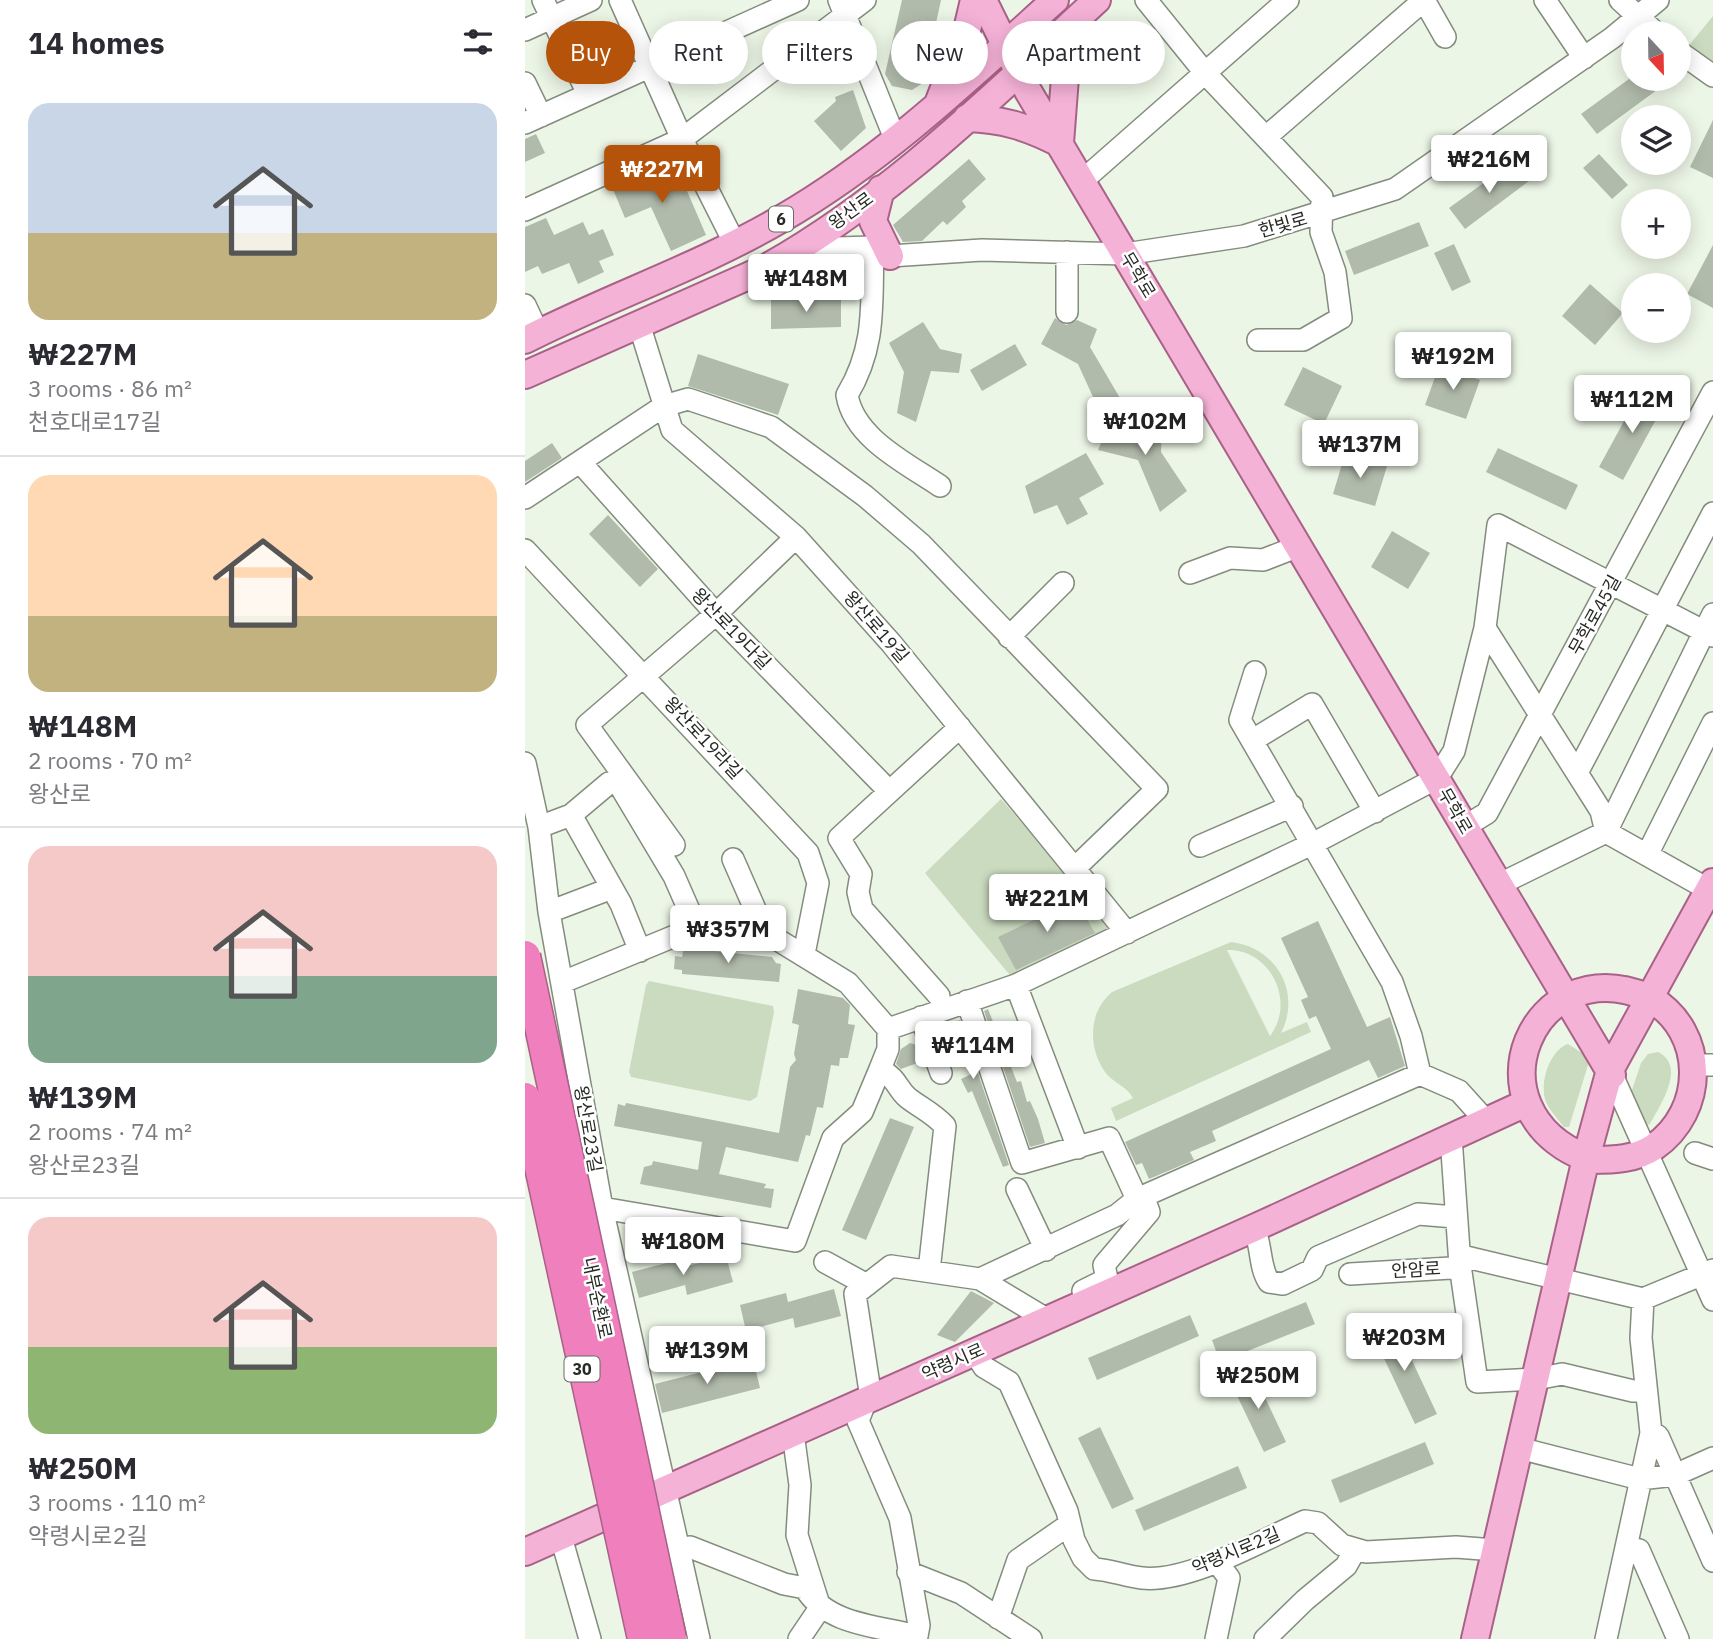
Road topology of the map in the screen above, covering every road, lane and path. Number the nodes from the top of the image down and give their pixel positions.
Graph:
1 (591, 0) edge
2 (620, 0) edge
3 (798, 0) edge
4 (865, 0) edge
5 (974, 0) edge
6 (983, 0) edge
7 (1055, 0) edge
8 (1146, 0) edge
9 (1288, 0) edge
10 (1424, 0) edge
11 (1545, 0) edge
12 (1620, 0) edge
13 (1658, 0) edge
14 (843, 7) edge
15 (1090, 7) edge
16 (548, 9) edge
17 (1638, 18) junction
18 (1032, 21) edge
19 (1074, 21) edge
20 (1642, 21) edge
21 (748, 22) edge
22 (525, 30) edge
23 (1445, 37) dead end
24 (1002, 42) edge
25 (1002, 48) edge
26 (1584, 58) junction
27 (1691, 60) edge
28 (649, 61) edge
29 (649, 66) edge
30 (1206, 74) junction
31 (1713, 76) edge
32 (525, 82) edge
33 (659, 84) edge
34 (1005, 84) edge
35 (1025, 84) edge
36 (588, 94) junction
37 (936, 107) junction
38 (967, 118) junction
39 (533, 120) edge
40 (1266, 137) junction
41 (682, 139) junction
42 (896, 141) junction
43 (1060, 144) junction
44 (1082, 181) junction
45 (881, 189) junction
46 (525, 210) edge
47 (1323, 213) junction
48 (735, 244) junction
49 (799, 249) junction
50 (881, 251) junction
51 (1067, 252) junction
52 (1125, 254) junction
53 (525, 305) edge
54 (1067, 312) dead end
55 (639, 324) junction
56 (532, 336) edge
57 (1258, 340) dead end
58 (525, 375) edge
59 (1713, 392) edge
60 (664, 406) junction
61 (580, 463) junction
62 (940, 486) dead end
63 (525, 498) edge
64 (1713, 513) edge
65 (796, 537) junction
66 (1299, 546) junction
67 (525, 550) edge
68 (1190, 573) dead end
69 (1062, 583) dead end
70 (1612, 584) junction
71 (1663, 610) junction
72 (716, 614) junction
73 (1710, 627) edge
74 (1485, 628) junction
75 (1009, 637) junction
76 (1255, 672) dead end
77 (645, 677) junction
78 (1540, 715) junction
79 (1713, 723) edge
80 (960, 727) junction
81 (1253, 740) junction
82 (525, 762) edge
83 (1577, 773) junction
84 (1437, 778) junction
85 (888, 790) junction
86 (1291, 806) junction
87 (1375, 812) junction
88 (571, 815) junction
89 (539, 827) junction
90 (1464, 827) junction
91 (1605, 832) junction
92 (1314, 843) junction
93 (674, 845) dead end
94 (1200, 846) dead end
95 (1647, 855) junction
96 (733, 859) dead end
97 (1075, 868) junction
98 (1500, 884) junction
99 (612, 888) junction
100 (1712, 888) edge
101 (549, 912) junction
102 (765, 932) junction
103 (699, 933) junction
104 (1127, 933) junction
105 (640, 951) junction
106 (804, 954) junction
107 (525, 956) edge
108 (563, 982) junction
109 (1016, 985) junction
110 (1652, 990) junction
111 (939, 996) dead end
112 (1566, 997) junction
113 (967, 1001) junction
114 (921, 1017) junction
115 (888, 1029) junction
116 (1704, 1065) edge
117 (880, 1069) junction
118 (941, 1073) dead end
119 (1611, 1073) junction
120 (1420, 1074) junction
121 (525, 1098) edge
122 (1526, 1103) junction
123 (1486, 1121) junction
124 (1451, 1137) junction
125 (1078, 1147) junction
126 (1646, 1151) junction
127 (1587, 1165) junction
128 (1017, 1189) dead end
129 (1140, 1197) junction
130 (602, 1208) junction
131 (1455, 1217) junction
132 (1254, 1228) junction
133 (1045, 1250) junction
134 (825, 1262) dead end
135 (1460, 1265) junction
136 (929, 1271) junction
137 (1707, 1273) edge
138 (1350, 1274) dead end
139 (981, 1279) junction
140 (1560, 1280) junction
141 (867, 1285) junction
142 (1643, 1299) junction
143 (1713, 1300) edge
144 (1042, 1317) junction
145 (975, 1353) junction
146 (1535, 1379) junction
147 (1646, 1391) junction
148 (869, 1399) junction
149 (793, 1433) junction
150 (1651, 1433) junction
151 (1520, 1448) junction
152 (1713, 1458) edge
153 (1675, 1475) junction
154 (1640, 1479) junction
155 (659, 1495) junction
156 (1070, 1524) junction
157 (564, 1536) junction
158 (1626, 1547) junction
159 (677, 1550) junction
160 (1355, 1550) junction
161 (1495, 1550) junction
162 (525, 1552) edge
163 (1713, 1561) edge
164 (1217, 1562) junction
165 (908, 1572) junction
166 (820, 1608) junction
167 (998, 1618) junction
168 (924, 1637) edge
169 (803, 1638) edge
170 (590, 1639) edge
171 (643, 1639) edge
172 (671, 1639) edge
173 (699, 1639) edge
174 (1031, 1639) edge
175 (1216, 1639) edge
176 (1265, 1639) edge
177 (1475, 1639) edge
178 (1606, 1639) edge
179 (1678, 1639) edge

1 - 16 street
2 - 28 street
3 - 21 street
4 - 14 street
5 - 37 main road
6 - 24 main road, 무학로
7 - 18 main road, 왕산로 / 6
8 - 30 street
9 - 30 street
10 - 23 street
10 - 40 street
11 - 26 street
12 - 17 street
13 - 17 street, 한빛로
14 - 41 street
14 - 42 street
15 - 19 main road, 왕산로 / 6
15 - 43 main road
16 - 22 street
16 - 36 street
17 - 20 street
17 - 26 street, 한빛로
25 - 37 main road, 왕산로 / 6
26 - 47 street, 한빛로
27 - 31 street
29 - 36 street
30 - 40 street
30 - 44 street
32 - 39 street
33 - 41 street
34 - 38 main road, 왕산로 / 6
35 - 43 main road, 무학로
36 - 39 street
37 - 42 main road, 왕산로 / 6
38 - 43 main road
38 - 45 main road, 왕산로 / 6
40 - 47 street
41 - 46 street
41 - 48 street
42 - 48 main road, 왕산로 / 6
43 - 44 main road, 무학로
44 - 52 main road, 무학로
45 - 49 main road, 왕산로 / 6
45 - 50 main road
47 - 52 street, 한빛로
47 - 57 street
48 - 56 main road, 왕산로 / 6
49 - 50 street, 한빛로
49 - 55 main road, 왕산로 / 6
50 - 51 street, 한빛로
50 - 62 street
51 - 52 street, 한빛로
51 - 54 street
52 - 66 main road, 무학로
53 - 56 street
55 - 58 main road, 왕산로 / 6
55 - 60 street, 왕산로19길
59 - 70 street, 무학로45길
60 - 61 street
60 - 65 street, 왕산로19길
60 - 75 street
61 - 63 street
61 - 72 street, 왕산로19다길
64 - 71 street
65 - 72 street
65 - 80 street, 왕산로19길
66 - 68 street
66 - 84 main road, 무학로
67 - 77 street, 왕산로19라길
69 - 75 street
70 - 71 street
70 - 74 street
70 - 78 street, 무학로45길
71 - 73 street
71 - 83 street
72 - 77 street
72 - 85 street, 왕산로19다길
73 - 91 street
74 - 78 street
74 - 84 street
75 - 97 street
76 - 81 street
77 - 93 street
77 - 106 street, 왕산로19라길
78 - 83 street
78 - 90 street, 무학로45길
79 - 95 street
80 - 85 street
80 - 97 street, 왕산로19길
81 - 86 street
81 - 87 street
82 - 89 street, 왕산로23길
83 - 91 street
84 - 87 street
84 - 90 main road, 무학로
85 - 111 street
86 - 92 street
86 - 94 street
87 - 92 street
88 - 89 street
88 - 99 street
88 - 103 street
89 - 101 street, 왕산로23길
90 - 98 main road, 무학로
91 - 95 street
91 - 98 street
92 - 104 street
92 - 120 street
95 - 100 street
96 - 102 street
97 - 104 street, 왕산로19길
98 - 112 main road, 무학로
99 - 101 street
99 - 105 street
100 - 110 main road
101 - 108 street, 왕산로23길
102 - 103 street
102 - 106 street
103 - 105 street
104 - 109 street
105 - 108 street
106 - 115 street
107 - 172 highway, 내부순환로 / 30, bridge
108 - 130 street, 왕산로23길
109 - 113 street
109 - 125 street
110 - 112 main road
110 - 116 main road
110 - 119 main road
112 - 119 main road, 무학로
112 - 122 main road
113 - 114 street
113 - 125 street
114 - 115 street
114 - 118 street
115 - 117 street
116 - 126 main road
117 - 130 street
117 - 136 street
119 - 126 street
119 - 127 main road
120 - 123 street
120 - 129 street
121 - 171 highway, 내부순환로 / 30, bridge
122 - 123 main road, 약령시로
122 - 127 main road
123 - 124 main road, 약령시로
124 - 131 street
124 - 132 main road, 약령시로
125 - 129 street
126 - 127 main road
126 - 137 street
127 - 140 main road
128 - 133 street
129 - 133 street
129 - 144 street, 약령시로
130 - 155 street, 왕산로23길
131 - 132 street
131 - 135 street
132 - 144 main road, 약령시로
133 - 139 street
134 - 141 street
135 - 138 street, 안암로
135 - 140 street, 안암로
135 - 146 street
136 - 139 street
136 - 141 street
137 - 142 street
137 - 143 street
139 - 144 street
140 - 142 street, 안암로
140 - 146 main road
141 - 148 street
142 - 147 street
144 - 145 main road, 약령시로
145 - 148 main road, 약령시로
145 - 156 street, 약령시로2길
146 - 147 street
146 - 151 main road
147 - 150 street
148 - 149 main road, 약령시로
148 - 165 street
149 - 155 main road, 약령시로
149 - 166 street
150 - 153 street
150 - 154 street
151 - 154 street
151 - 161 main road
152 - 153 street
153 - 154 street
153 - 163 street
154 - 158 street
155 - 157 main road, 약령시로, bridge
155 - 159 street, 왕산로23길
156 - 164 street, 약령시로2길
156 - 167 street
157 - 162 main road
157 - 170 street
158 - 178 street
158 - 179 street
159 - 166 street
159 - 173 street, 왕산로23길
160 - 161 street
160 - 164 street, 약령시로2길
160 - 176 street
161 - 177 main road
164 - 175 street
165 - 167 street
165 - 168 street
166 - 168 street
166 - 169 street
167 - 174 street

